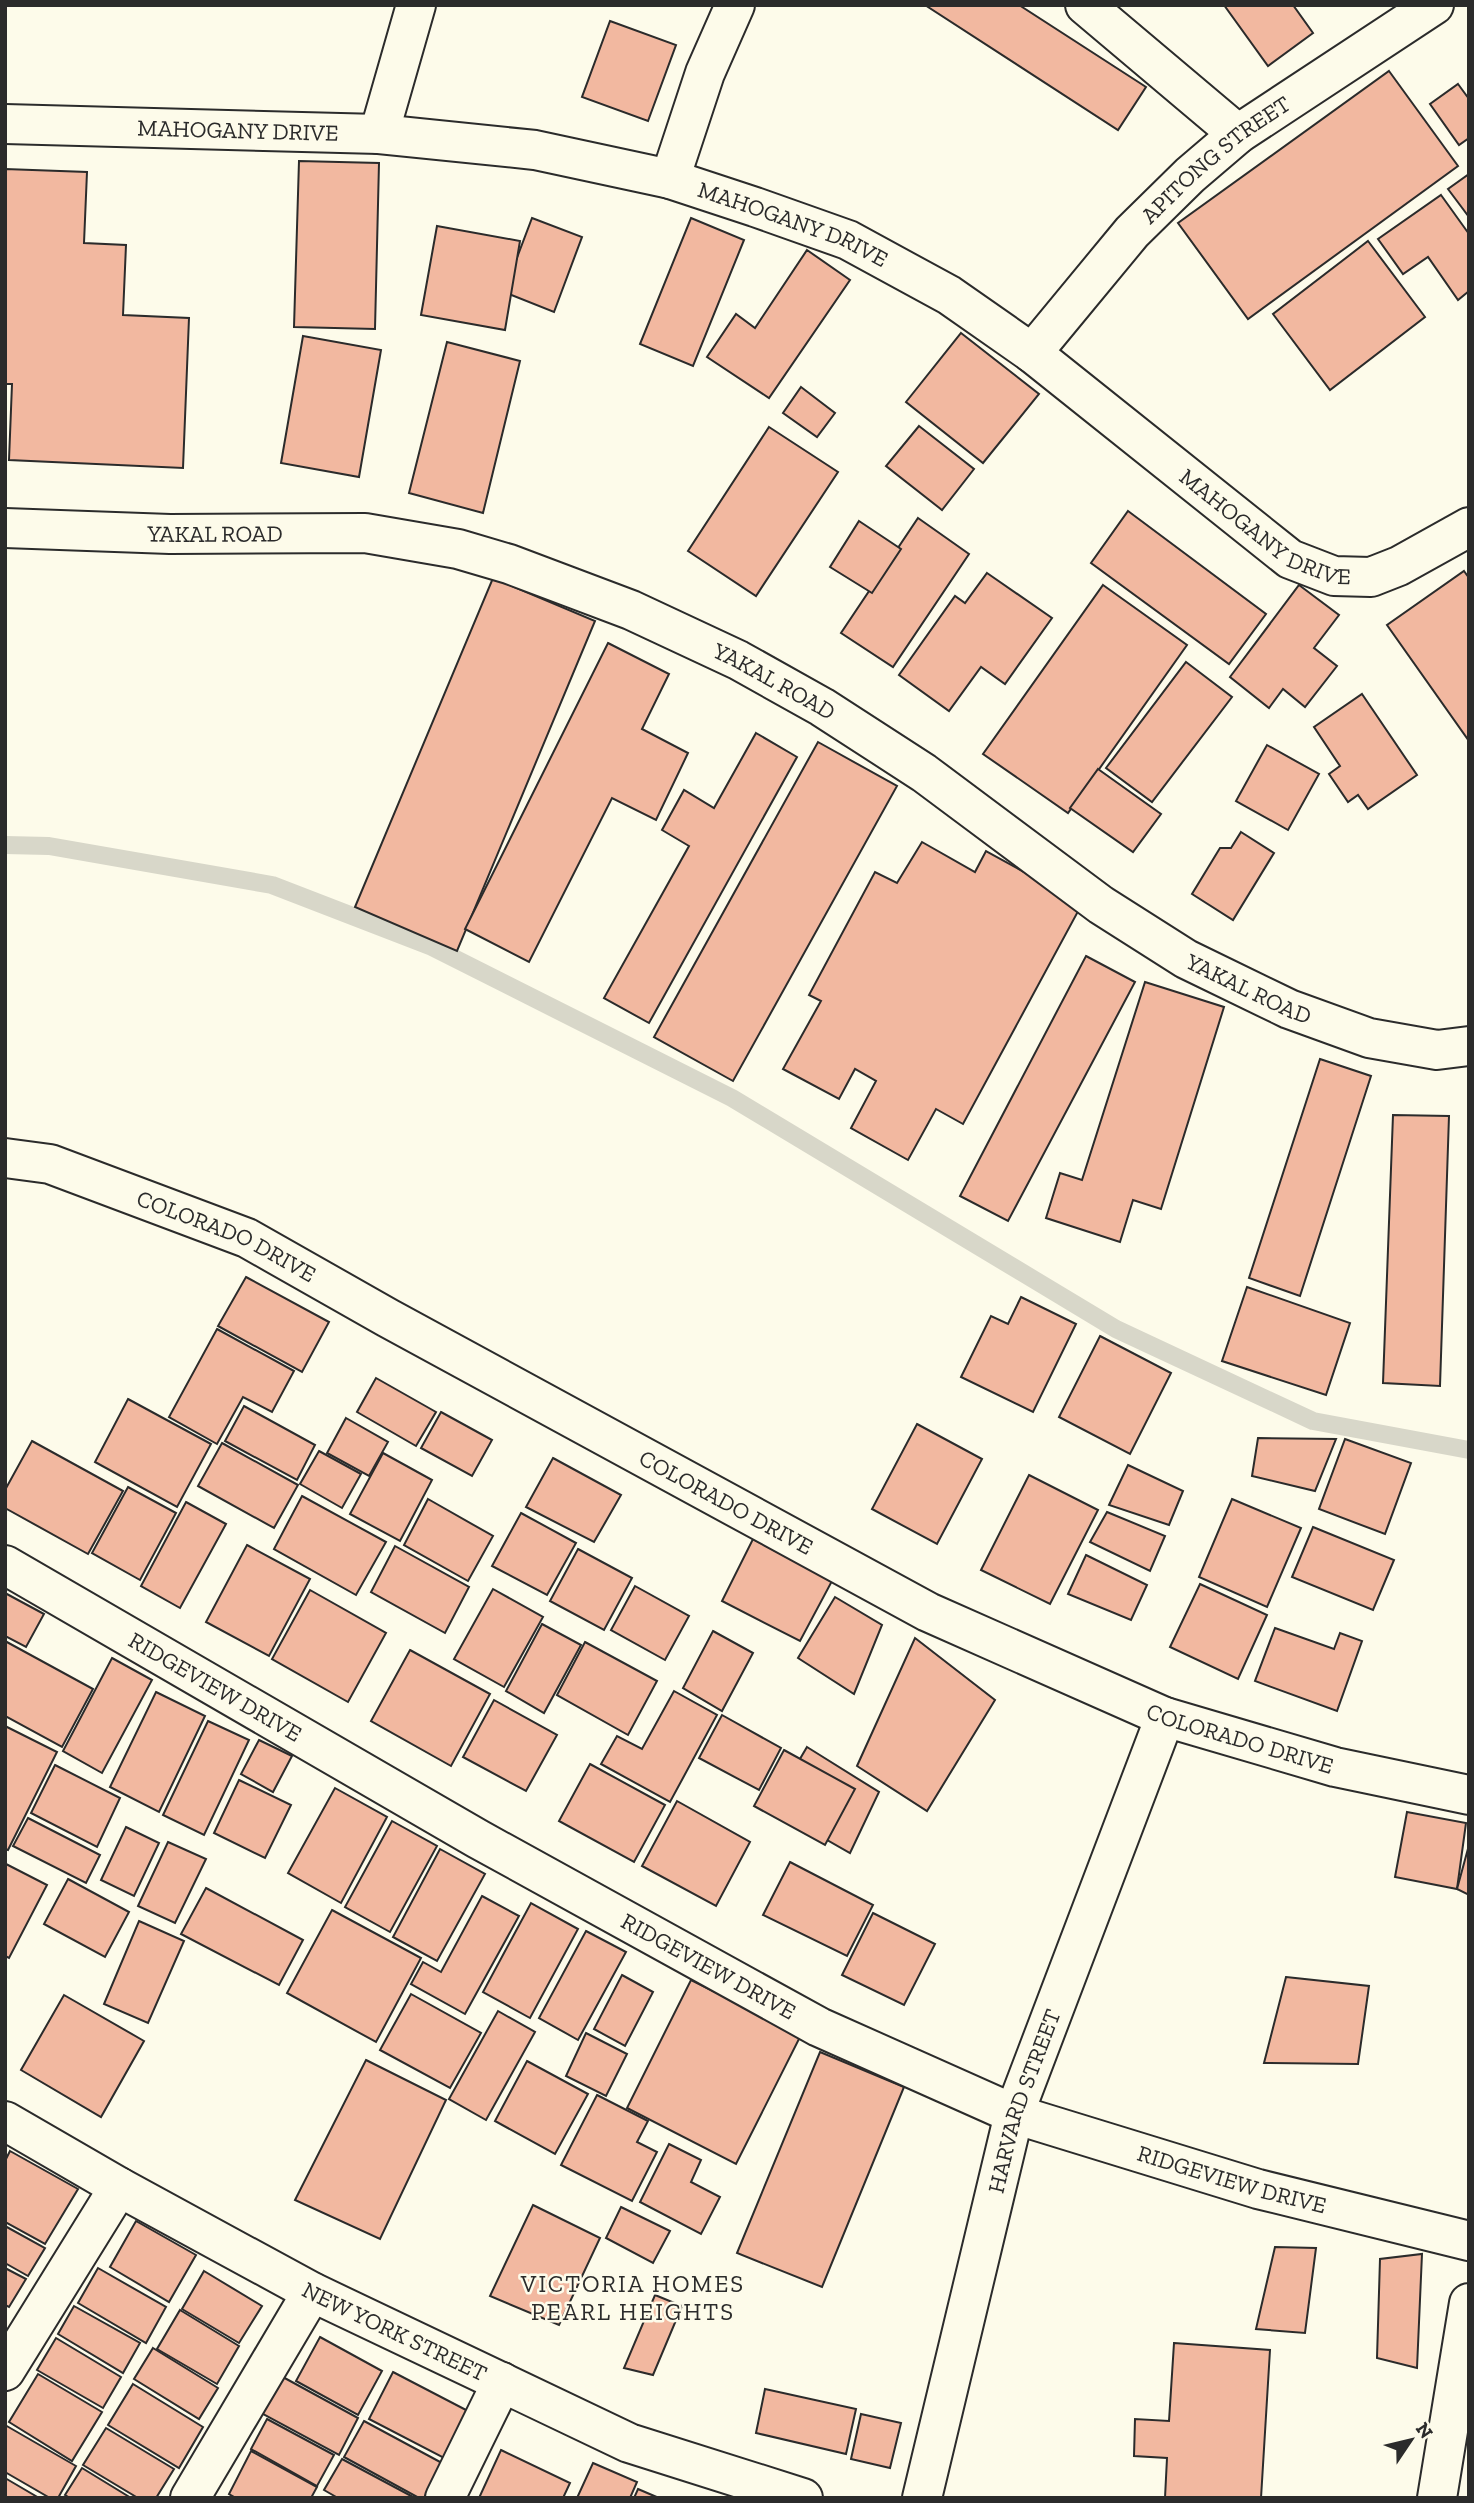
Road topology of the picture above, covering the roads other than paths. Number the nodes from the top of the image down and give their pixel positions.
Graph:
1 (416, 5) edge
2 (735, 5) edge
3 (1085, 5) edge
4 (1434, 5) edge
5 (5, 124) edge
6 (379, 134) junction
7 (1238, 134) junction
8 (670, 179) junction
9 (1032, 353) junction
10 (1469, 527) edge
11 (5, 528) edge
12 (1469, 1046) edge
13 (5, 1158) edge
14 (5, 1565) edge
15 (1165, 1717) junction
16 (1469, 1795) edge
17 (1014, 2115) junction
18 (5, 2121) edge
19 (119, 2187) junction
20 (1469, 2241) edge
21 (312, 2292) junction
22 (1469, 2303) edge
23 (5, 2371) edge
24 (502, 2382) junction
25 (191, 2498) edge
26 (444, 2498) edge
27 (803, 2498) edge
28 (922, 2498) edge
29 (1437, 2498) edge

1 - 6 street
2 - 8 street
3 - 7 street
4 - 7 street, APITONG STREET
5 - 6 street, MAHOGANY DRIVE
6 - 8 street, MAHOGANY DRIVE
7 - 9 street, APITONG STREET
8 - 9 street, MAHOGANY DRIVE
9 - 10 street, MAHOGANY DRIVE
11 - 12 street, YAKAL ROAD
13 - 15 street, COLORADO DRIVE
14 - 17 street, RIDGEVIEW DRIVE
15 - 16 street, COLORADO DRIVE
15 - 17 street, HARVARD STREET
17 - 20 street, RIDGEVIEW DRIVE
17 - 28 street, HARVARD STREET
18 - 19 street, NEW YORK STREET
19 - 21 street, NEW YORK STREET
19 - 23 street
21 - 24 street, NEW YORK STREET
21 - 25 street
22 - 29 street
24 - 26 street
24 - 27 street, NEW YORK STREET

